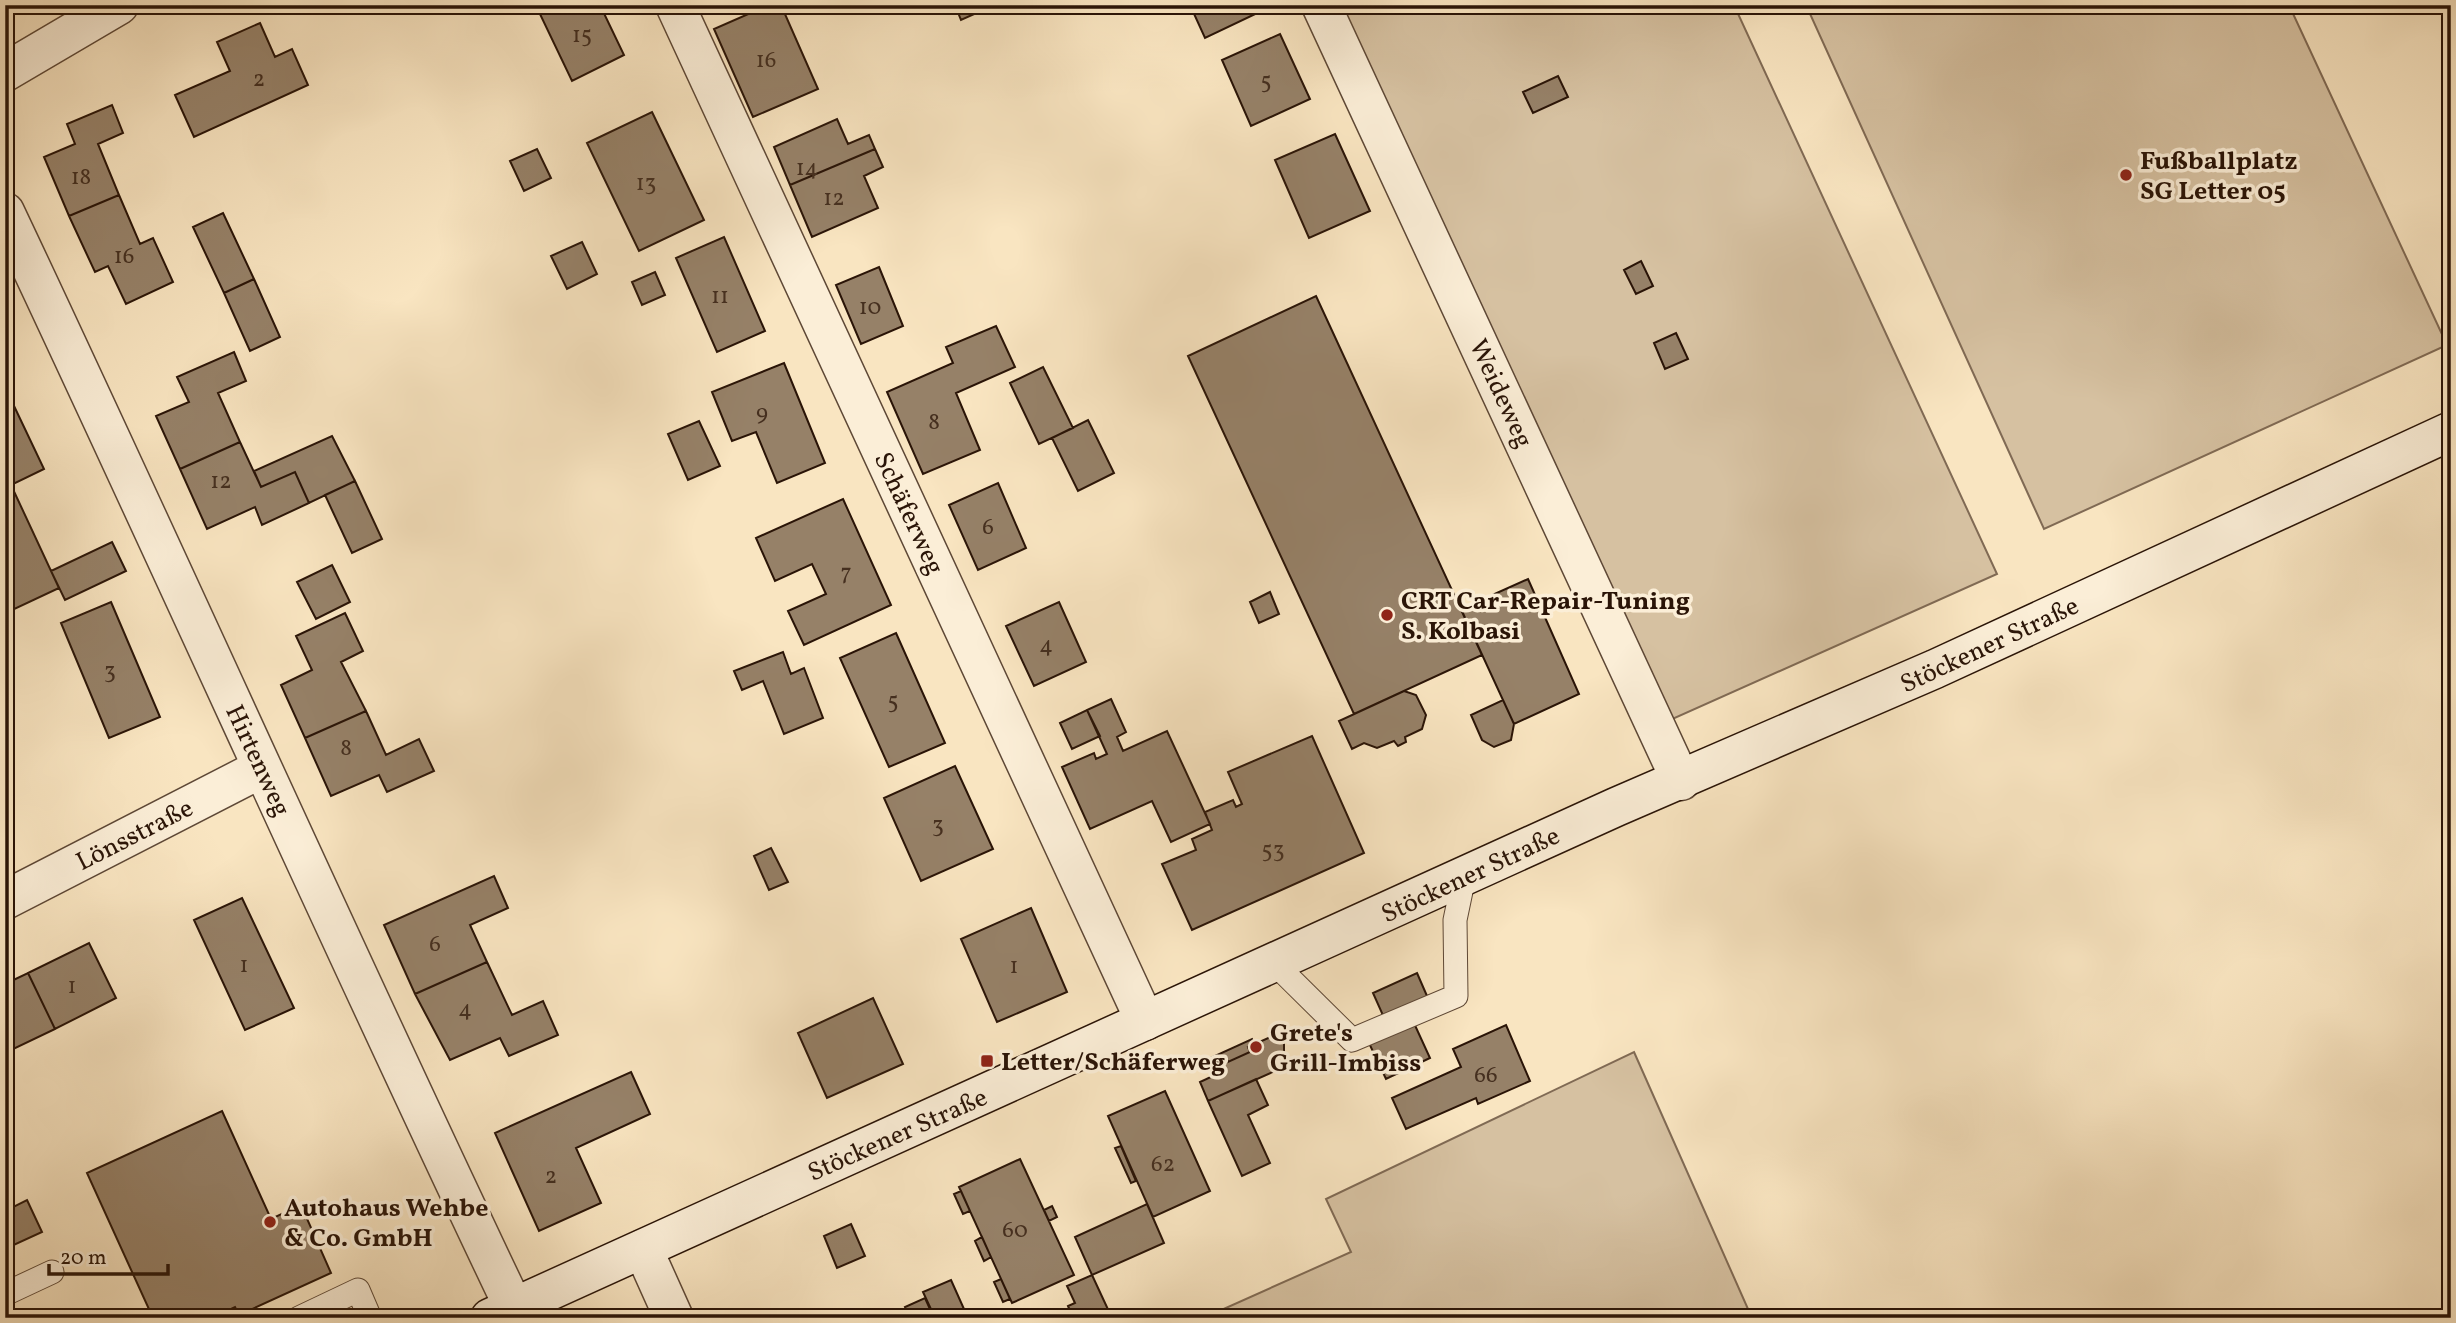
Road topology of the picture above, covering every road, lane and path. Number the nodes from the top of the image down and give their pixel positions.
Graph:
1 (119, 5) edge
2 (675, 5) edge
3 (1321, 5) edge
4 (5, 72) edge
5 (10, 232) edge
6 (2451, 431) edge
7 (262, 768) junction
8 (1681, 781) junction
9 (1464, 877) junction
10 (5, 900) edge
11 (1274, 963) junction
12 (1145, 1021) junction
13 (643, 1249) junction
14 (52, 1272) dead end
15 (5, 1294) edge
16 (502, 1313) edge
17 (299, 1318) edge
18 (370, 1318) edge
19 (674, 1318) edge

1 - 4 street
2 - 12 street, Schäferweg
3 - 8 street, Weideweg
5 - 7 street, Hirtenweg
6 - 8 street, Stöckener Straße
7 - 10 street, Lönsstraße
7 - 16 street, Hirtenweg
8 - 9 street, Stöckener Straße
9 - 11 street, Stöckener Straße
9 - 11 lane
11 - 12 street, Stöckener Straße
12 - 13 street, Stöckener Straße
13 - 16 street, Stöckener Straße
13 - 19 street
14 - 15 lane
17 - 18 lane

